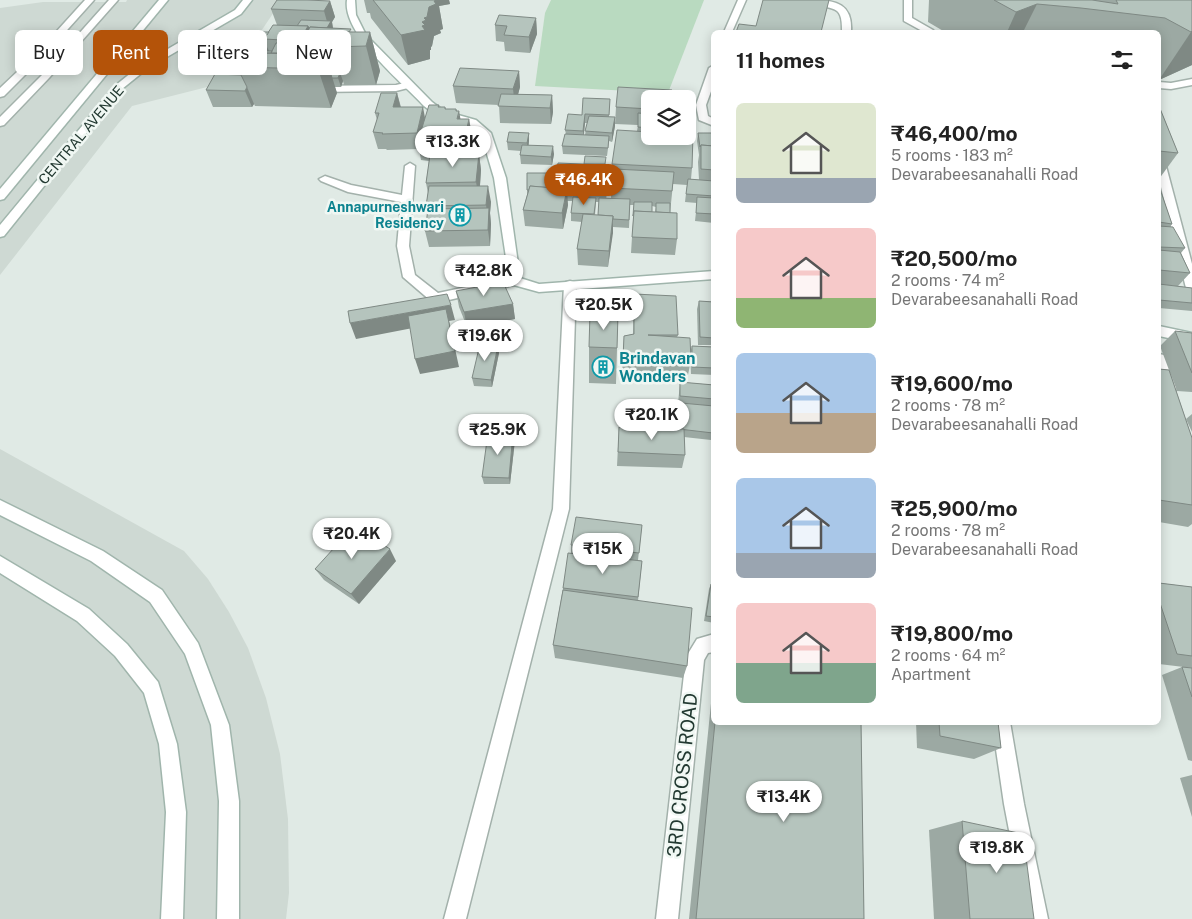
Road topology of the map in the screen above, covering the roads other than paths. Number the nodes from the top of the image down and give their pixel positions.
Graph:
1 (90, 0) edge
2 (114, 0) edge
3 (164, 0) edge
4 (248, 0) edge
5 (351, 0) edge
6 (742, 0) edge
7 (816, 0) edge
8 (908, 0) edge
9 (729, 30) edge
10 (847, 30) edge
11 (927, 30) edge
12 (711, 76) edge
13 (1192, 82) edge
14 (408, 85) junction
15 (1161, 85) edge
16 (306, 89) edge
17 (0, 94) edge
18 (711, 122) edge
19 (0, 123) edge
20 (410, 166) dead end
21 (1161, 166) edge
22 (324, 179) dead end
23 (0, 196) edge
24 (406, 199) junction
25 (0, 233) edge
26 (711, 275) edge
27 (514, 281) junction
28 (570, 285) junction
29 (1192, 288) edge
30 (1161, 331) edge
31 (1192, 338) edge
32 (1161, 364) edge
33 (1175, 403) edge
34 (0, 507) edge
35 (0, 564) edge
36 (711, 644) edge
37 (1001, 725) edge
38 (172, 919) edge
39 (228, 919) edge
40 (454, 919) edge
41 (666, 919) edge
42 (1037, 919) edge

1 - 17 street
2 - 19 street
3 - 23 street, CENTRAL AVENUE
4 - 25 street, CENTRAL AVENUE
5 - 14 street
6 - 9 street
7 - 10 street
8 - 11 street
12 - 18 street
13 - 15 street
14 - 16 street
14 - 27 street
20 - 24 street
21 - 29 street
22 - 24 street
24 - 27 street
26 - 28 street
27 - 28 street
28 - 40 street
30 - 31 street
32 - 33 street
34 - 39 street
35 - 38 street
36 - 41 street, 3RD CROSS ROAD
37 - 42 street

